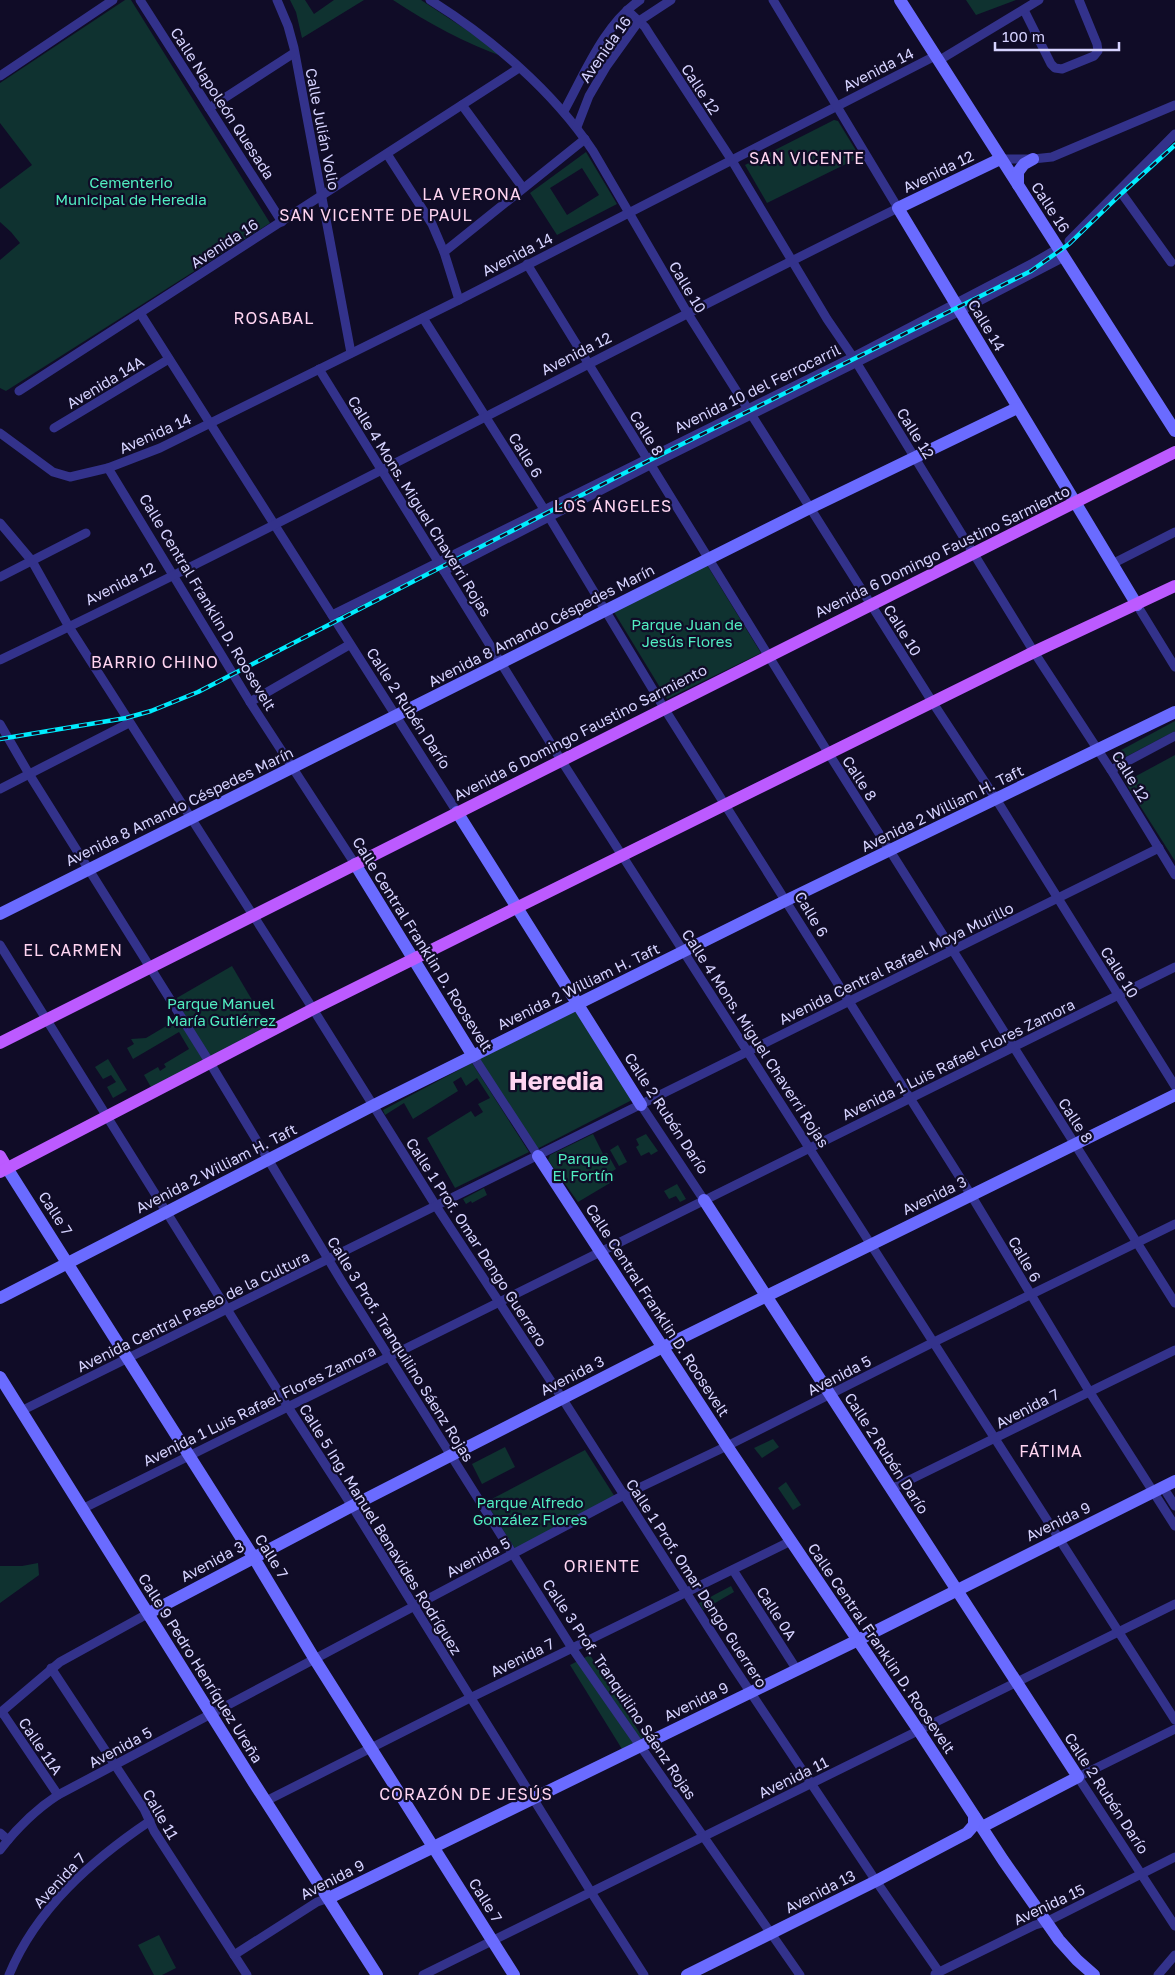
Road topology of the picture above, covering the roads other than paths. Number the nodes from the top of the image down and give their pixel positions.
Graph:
1 (113, 0) edge
2 (140, 0) edge
3 (277, 0) edge
4 (430, 0) edge
5 (640, 0) edge
6 (671, 0) edge
7 (773, 0) edge
8 (900, 0) edge
9 (1039, 0) edge
10 (1079, 0) edge
11 (627, 10) junction
12 (1024, 10) junction
13 (639, 22) junction
14 (294, 53) junction
15 (937, 58) junction
16 (519, 68) junction
17 (0, 76) edge
18 (462, 105) junction
19 (835, 106) junction
20 (1175, 106) edge
21 (209, 108) junction
22 (564, 111) junction
23 (577, 126) junction
24 (1175, 134) edge
25 (585, 139) junction
26 (387, 154) junction
27 (731, 159) junction
28 (1000, 159) junction
29 (1033, 159) junction
30 (1018, 185) junction
31 (524, 188) junction
32 (1120, 190) junction
33 (322, 196) junction
34 (898, 208) junction
35 (628, 213) junction
36 (282, 222) junction
37 (1069, 240) dead end
38 (444, 252) junction
39 (1061, 252) junction
40 (792, 261) junction
41 (1170, 262) dead end
42 (527, 264) junction
43 (458, 300) junction
44 (958, 307) junction
45 (140, 313) junction
46 (688, 314) junction
47 (423, 318) junction
48 (352, 353) junction
49 (169, 359) junction
50 (854, 360) junction
51 (589, 365) junction
52 (319, 369) junction
53 (19, 391) dead end
54 (1017, 408) junction
55 (750, 411) junction
56 (486, 417) junction
57 (209, 423) junction
58 (54, 428) dead end
59 (1175, 431) edge
60 (0, 433) edge
61 (1175, 452) edge
62 (915, 458) junction
63 (648, 462) junction
64 (108, 468) junction
65 (381, 470) junction
66 (1075, 503) junction
67 (810, 508) junction
68 (547, 513) junction
69 (0, 523) edge
70 (273, 525) junction
71 (1175, 532) edge
72 (86, 533) dead end
73 (973, 553) junction
74 (708, 559) junction
75 (32, 561) junction
76 (439, 563) junction
77 (1112, 564) junction
78 (444, 571) junction
79 (173, 575) junction
80 (0, 577) edge
81 (1175, 586) edge
82 (871, 604) junction
83 (1137, 605) junction
84 (605, 611) junction
85 (332, 615) junction
86 (69, 627) junction
87 (349, 645) junction
88 (1034, 652) junction
89 (768, 656) junction
90 (0, 660) edge
91 (501, 663) junction
92 (1175, 667) edge
93 (250, 702) junction
94 (933, 703) junction
95 (664, 708) junction
96 (1175, 712) edge
97 (394, 715) junction
98 (129, 723) junction
99 (0, 724) edge
100 (1175, 736) edge
101 (1098, 749) junction
102 (829, 754) junction
103 (561, 760) junction
104 (292, 768) junction
105 (1111, 770) junction
106 (29, 774) junction
107 (0, 790) edge
108 (996, 799) junction
109 (727, 805) junction
110 (457, 812) junction
111 (190, 818) junction
112 (1159, 848) junction
113 (891, 851) junction
114 (623, 856) junction
115 (355, 864) junction
116 (88, 869) junction
117 (1175, 875) edge
118 (1058, 898) junction
119 (787, 900) junction
120 (518, 907) junction
121 (0, 914) edge
122 (252, 916) junction
123 (0, 945) edge
124 (684, 951) junction
125 (952, 951) junction
126 (414, 959) junction
127 (149, 967) junction
128 (1175, 967) edge
129 (1117, 995) junction
130 (849, 1002) junction
131 (577, 1004) junction
132 (313, 1009) junction
133 (47, 1019) junction
134 (0, 1043) edge
135 (1012, 1047) junction
136 (749, 1051) junction
137 (473, 1056) junction
138 (210, 1063) junction
139 (1175, 1086) edge
140 (1175, 1095) edge
141 (909, 1098) junction
142 (374, 1105) junction
143 (641, 1105) junction
144 (108, 1116) junction
145 (1075, 1144) junction
146 (810, 1148) junction
147 (0, 1156) edge
148 (538, 1156) junction
149 (269, 1160) junction
150 (4, 1170) edge
151 (972, 1195) junction
152 (704, 1200) junction
153 (436, 1206) junction
154 (168, 1212) junction
155 (1175, 1224) edge
156 (871, 1243) junction
157 (1138, 1243) junction
158 (601, 1252) junction
159 (328, 1259) junction
160 (68, 1263) junction
161 (766, 1296) junction
162 (1030, 1296) junction
163 (0, 1298) edge
164 (499, 1302) junction
165 (1175, 1303) edge
166 (228, 1309) junction
167 (934, 1342) junction
168 (663, 1347) junction
169 (1175, 1350) edge
170 (388, 1357) junction
171 (127, 1359) junction
172 (0, 1377) edge
173 (1089, 1392) junction
174 (830, 1395) junction
175 (562, 1398) junction
176 (288, 1407) junction
177 (21, 1411) junction
178 (996, 1439) junction
179 (727, 1446) junction
180 (452, 1455) junction
181 (188, 1456) junction
182 (1164, 1486) edge
183 (891, 1489) junction
184 (624, 1495) junction
185 (352, 1506) junction
186 (1175, 1506) edge
187 (82, 1509) junction
188 (1175, 1526) edge
189 (1059, 1538) junction
190 (791, 1541) junction
191 (514, 1554) junction
192 (254, 1558) junction
193 (733, 1570) junction
194 (956, 1590) junction
195 (686, 1593) junction
196 (1175, 1604) edge
197 (413, 1606) junction
198 (149, 1613) junction
199 (1118, 1632) junction
200 (858, 1640) junction
201 (572, 1648) junction
202 (314, 1658) junction
203 (51, 1668) junction
204 (797, 1670) junction
205 (1016, 1682) junction
206 (751, 1692) junction
207 (470, 1698) junction
208 (1, 1712) edge
209 (211, 1714) junction
210 (1175, 1720) edge
211 (1175, 1728) edge
212 (919, 1731) junction
213 (640, 1746) junction
214 (370, 1748) junction
215 (115, 1765) junction
216 (1078, 1777) junction
217 (810, 1784) junction
218 (58, 1795) junction
219 (533, 1798) junction
220 (266, 1801) junction
221 (974, 1816) junction
222 (150, 1821) junction
223 (982, 1828) junction
224 (0, 1833) edge
225 (967, 1833) junction
226 (703, 1836) junction
227 (990, 1839) junction
228 (8, 1840) junction
229 (433, 1847) junction
230 (0, 1850) edge
231 (1175, 1857) edge
232 (1141, 1874) junction
233 (876, 1881) junction
234 (590, 1892) junction
235 (329, 1898) junction
236 (1046, 1922) junction
237 (1175, 1926) edge
238 (772, 1933) junction
239 (492, 1942) junction
240 (234, 1955) junction
241 (1175, 1955) edge
242 (936, 1974) edge
243 (9, 1975) edge
244 (247, 1975) edge
245 (377, 1975) edge
246 (423, 1975) edge
247 (514, 1975) edge
248 (644, 1975) edge
249 (687, 1975) edge
250 (800, 1975) edge
251 (1094, 1975) edge
252 (1158, 1975) edge

1 - 17 street
2 - 21 street, Calle Napoleón Quesada
3 - 14 street, Calle Julián Volio
4 - 16 street, Calle 10
5 - 11 street, Avenida 16
6 - 13 street, Avenida 16
7 - 19 street, Calle 14
8 - 15 main road, Calle 16
9 - 12 street, Avenida 14
10 - 12 street
11 - 13 street, Calle 12
11 - 22 street, Avenida 16
12 - 15 street, Avenida 14
13 - 23 street, Avenida 16
13 - 27 street, Calle 12
14 - 21 street
14 - 33 street, Calle Julián Volio
15 - 19 street, Avenida 14
15 - 28 main road, Calle 16
16 - 18 street, Avenida 16
16 - 22 street, Calle 10
18 - 26 street, Avenida 16
18 - 31 street
19 - 27 street, Avenida 14
19 - 34 street, Calle 14
20 - 29 street, Avenida 12
21 - 36 street, Calle Napoleón Quesada
22 - 23 street, Calle 10
23 - 25 street, Calle 10
24 - 32 street
25 - 31 street
25 - 35 street, Calle 10
26 - 33 street, Avenida 16
26 - 38 street
27 - 35 street, Avenida 14
27 - 40 street, Calle 12
28 - 29 street, Avenida 12
28 - 30 main road, Calle 16
28 - 34 main road, Avenida 12
29 - 30 main road
30 - 39 main road, Calle 16
31 - 38 street
32 - 37 street
32 - 41 street
33 - 36 street, Avenida 16
33 - 48 street, Calle Julián Volio
34 - 40 street, Avenida 12
34 - 44 main road, Calle 14
35 - 42 street, Avenida 14
35 - 46 street, Calle 10
36 - 45 street, Avenida 16
38 - 43 street
39 - 44 street, Avenida 10 del Ferrocarril
39 - 59 main road, Calle 16
40 - 46 street, Avenida 12
40 - 50 street, Calle 12
42 - 43 street, Avenida 14
42 - 51 street, Calle 8
43 - 47 street, Avenida 14
44 - 50 street, Avenida 10 del Ferrocarril
44 - 54 main road, Calle 14
45 - 49 street, Calle 2 Rubén Darío
45 - 53 street, Avenida 16
46 - 51 street, Avenida 12
46 - 55 street, Calle 10
47 - 48 street, Avenida 14
47 - 56 street, Calle 6
48 - 52 street, Avenida 14
49 - 57 street, Calle 2 Rubén Darío
49 - 58 street, Avenida 14A
50 - 55 street, Avenida 10 del Ferrocarril
50 - 62 street, Calle 12
51 - 56 street, Avenida 12
51 - 63 street, Calle 8
52 - 57 street, Avenida 14
52 - 65 street, Calle 4 Mons. Miguel Chaverri Rojas
54 - 62 main road, Avenida 8 Amando Céspedes Marín
54 - 66 main road, Calle 14
55 - 63 street, Avenida 10 del Ferrocarril
55 - 67 street, Calle 10
56 - 65 street, Avenida 12
56 - 68 street, Calle 6
57 - 64 street, Avenida 14
57 - 70 street, Calle 2 Rubén Darío
60 - 64 street, Avenida 14
61 - 66 main road, Avenida 6 Domingo Faustino Sarmiento
62 - 67 main road, Avenida 8 Amando Céspedes Marín
62 - 73 street, Calle 12
63 - 68 street, Avenida 10 del Ferrocarril
63 - 74 street, Calle 8
64 - 79 street, Calle Central Franklin D. Roosevelt
65 - 70 street, Avenida 12
65 - 76 street, Calle 4 Mons. Miguel Chaverri Rojas
66 - 73 main road, Avenida 6 Domingo Faustino Sarmiento
66 - 77 main road, Calle 14
67 - 74 main road, Avenida 8 Amando Céspedes Marín
67 - 82 street, Calle 10
68 - 76 street, Avenida 10 del Ferrocarril
68 - 78 street, Avenida 10 del Ferrocarril
68 - 84 street, Calle 6
69 - 75 street, Calle 1 Prof. Omar Dengo Guerrero
70 - 79 street, Avenida 12
70 - 85 street, Calle 2 Rubén Darío
71 - 77 street
72 - 75 street
73 - 82 main road, Avenida 6 Domingo Faustino Sarmiento
73 - 88 street, Calle 12
74 - 84 main road, Avenida 8 Amando Céspedes Marín
74 - 89 street, Calle 8
75 - 80 street
75 - 86 street, Calle 1 Prof. Omar Dengo Guerrero
76 - 78 street, Calle 4 Mons. Miguel Chaverri Rojas
76 - 85 street, Avenida 10 del Ferrocarril
77 - 83 main road, Calle 14
78 - 91 street, Calle 4 Mons. Miguel Chaverri Rojas
79 - 86 street, Avenida 12
79 - 93 street, Calle Central Franklin D. Roosevelt
81 - 83 main road
82 - 89 main road, Avenida 6 Domingo Faustino Sarmiento
82 - 94 street, Calle 10
83 - 88 main road
83 - 92 street, Calle 14
84 - 91 main road, Avenida 8 Amando Céspedes Marín
84 - 95 street, Calle 6
85 - 87 street, Calle 2 Rubén Darío
86 - 90 street, Avenida 12
86 - 98 street, Calle 1 Prof. Omar Dengo Guerrero
87 - 93 street
87 - 97 street, Calle 2 Rubén Darío
88 - 94 main road
88 - 101 street, Calle 12
89 - 95 main road, Avenida 6 Domingo Faustino Sarmiento
89 - 102 street, Calle 8
91 - 97 main road, Avenida 8 Amando Céspedes Marín
91 - 103 street, Calle 4 Mons. Miguel Chaverri Rojas
93 - 104 street, Calle Central Franklin D. Roosevelt
94 - 102 main road
94 - 108 street, Calle 10
95 - 103 main road, Avenida 6 Domingo Faustino Sarmiento
95 - 109 street, Calle 6
96 - 101 main road, Avenida 2 William H. Taft
97 - 104 main road, Avenida 8 Amando Céspedes Marín
97 - 110 street, Calle 2 Rubén Darío
98 - 106 street
98 - 111 street, Calle 1 Prof. Omar Dengo Guerrero
99 - 106 street, Calle 3 Prof. Tranquilino Sáenz Rojas
100 - 105 street
101 - 105 street, Calle 12
101 - 108 main road, Avenida 2 William H. Taft
102 - 109 main road
102 - 113 street, Calle 8
103 - 110 main road, Avenida 6 Domingo Faustino Sarmiento
103 - 114 street, Calle 4 Mons. Miguel Chaverri Rojas
104 - 111 main road, Avenida 8 Amando Céspedes Marín
104 - 115 street, Calle Central Franklin D. Roosevelt
105 - 112 street, Calle 12
106 - 107 street
106 - 116 street, Calle 3 Prof. Tranquilino Sáenz Rojas
108 - 113 main road, Avenida 2 William H. Taft
108 - 118 street, Calle 10
109 - 114 main road
109 - 119 street, Calle 6
110 - 115 main road, Avenida 6 Domingo Faustino Sarmiento
110 - 120 main road, Calle 2 Rubén Darío
111 - 116 main road, Avenida 8 Amando Céspedes Marín
111 - 122 street, Calle 1 Prof. Omar Dengo Guerrero
112 - 117 street, Calle 12
112 - 118 street, Avenida Central Rafael Moya Murillo
113 - 119 main road, Avenida 2 William H. Taft
113 - 125 street, Calle 8
114 - 120 main road
114 - 124 street, Calle 4 Mons. Miguel Chaverri Rojas
115 - 122 main road, Avenida 6 Domingo Faustino Sarmiento
115 - 126 main road, Calle Central Franklin D. Roosevelt
116 - 121 main road, Avenida 8 Amando Céspedes Marín
116 - 127 street, Calle 3 Prof. Tranquilino Sáenz Rojas
118 - 125 street, Avenida Central Rafael Moya Murillo
118 - 129 street, Calle 10
119 - 124 main road, Avenida 2 William H. Taft
119 - 130 street, Calle 6
120 - 126 main road
120 - 131 main road, Calle 2 Rubén Darío
122 - 127 main road, Avenida 6 Domingo Faustino Sarmiento
122 - 132 street, Calle 1 Prof. Omar Dengo Guerrero
123 - 133 street, Calle 5 Ing. Manuel Benavides Rodríguez
124 - 131 main road, Avenida 2 William H. Taft
124 - 136 street, Calle 4 Mons. Miguel Chaverri Rojas
125 - 130 street, Avenida Central Rafael Moya Murillo
125 - 135 street, Calle 8
126 - 132 main road
126 - 137 main road, Calle Central Franklin D. Roosevelt
127 - 133 main road, Avenida 6 Domingo Faustino Sarmiento
127 - 138 street, Calle 3 Prof. Tranquilino Sáenz Rojas
128 - 129 street, Avenida 1 Luis Rafael Flores Zamora
129 - 135 street, Avenida 1 Luis Rafael Flores Zamora
129 - 139 street, Calle 10
130 - 136 street, Avenida Central Rafael Moya Murillo
130 - 141 street, Calle 6
131 - 137 main road, Avenida 2 William H. Taft
131 - 143 main road, Calle 2 Rubén Darío
132 - 138 main road
132 - 142 street, Calle 1 Prof. Omar Dengo Guerrero
133 - 134 main road, Avenida 6 Domingo Faustino Sarmiento
133 - 144 street, Calle 5 Ing. Manuel Benavides Rodríguez
135 - 141 street, Avenida 1 Luis Rafael Flores Zamora
135 - 145 street, Calle 8
136 - 143 street, Avenida Central Rafael Moya Murillo
136 - 146 street, Calle 4 Mons. Miguel Chaverri Rojas
137 - 142 main road, Avenida 2 William H. Taft
137 - 148 street, Calle Central Franklin D. Roosevelt
138 - 144 main road
138 - 149 street, Calle 3 Prof. Tranquilino Sáenz Rojas
140 - 145 main road, Avenida 3
141 - 146 street, Avenida 1 Luis Rafael Flores Zamora
141 - 151 street, Calle 6
142 - 149 main road, Avenida 2 William H. Taft
142 - 153 street, Calle 1 Prof. Omar Dengo Guerrero
143 - 148 street, Avenida Central Rafael Moya Murillo
143 - 152 street, Calle 2 Rubén Darío
144 - 150 main road
144 - 154 street, Calle 5 Ing. Manuel Benavides Rodríguez
145 - 151 main road, Avenida 3
145 - 157 street, Calle 8
146 - 152 street, Avenida 1 Luis Rafael Flores Zamora
146 - 156 street, Calle 4 Mons. Miguel Chaverri Rojas
147 - 150 main road, Calle 7
148 - 153 street, Avenida Central Paseo de la Cultura
148 - 158 main road, Calle Central Franklin D. Roosevelt
149 - 154 main road, Avenida 2 William H. Taft
149 - 159 street, Calle 3 Prof. Tranquilino Sáenz Rojas
150 - 160 main road, Calle 7
151 - 156 main road, Avenida 3
151 - 162 street, Calle 6
152 - 158 street, Avenida 1 Luis Rafael Flores Zamora
152 - 161 main road, Calle 2 Rubén Darío
153 - 159 street, Avenida Central Paseo de la Cultura
153 - 164 street, Calle 1 Prof. Omar Dengo Guerrero
154 - 160 main road, Avenida 2 William H. Taft
154 - 166 street, Calle 5 Ing. Manuel Benavides Rodríguez
155 - 157 street, Avenida 5
156 - 161 main road, Avenida 3
156 - 167 street, Calle 4 Mons. Miguel Chaverri Rojas
157 - 162 street, Avenida 5
157 - 165 street, Calle 8
158 - 164 street, Avenida 1 Luis Rafael Flores Zamora
158 - 168 main road, Calle Central Franklin D. Roosevelt
159 - 166 street, Avenida Central Paseo de la Cultura
159 - 170 street, Calle 3 Prof. Tranquilino Sáenz Rojas
160 - 163 main road, Avenida 2 William H. Taft
160 - 171 main road, Calle 7
161 - 168 main road, Avenida 3
161 - 174 main road, Calle 2 Rubén Darío
162 - 167 street, Avenida 5
162 - 173 street, Calle 6
164 - 170 street, Avenida 1 Luis Rafael Flores Zamora
164 - 175 street, Calle 1 Prof. Omar Dengo Guerrero
166 - 171 street, Avenida Central Paseo de la Cultura
166 - 176 street, Calle 5 Ing. Manuel Benavides Rodríguez
167 - 174 street, Avenida 5
167 - 178 street, Calle 4 Mons. Miguel Chaverri Rojas
168 - 175 main road, Avenida 3
168 - 179 main road, Calle Central Franklin D. Roosevelt
169 - 173 street, Avenida 7
170 - 176 street, Avenida 1 Luis Rafael Flores Zamora
170 - 180 street, Calle 3 Prof. Tranquilino Sáenz Rojas
171 - 177 street, Avenida Central Paseo de la Cultura
171 - 181 main road, Calle 7
172 - 177 main road, Calle 9 Pedro Henríquez Ureña
173 - 178 street, Avenida 7
173 - 182 street, Calle 6
174 - 179 street, Avenida 5
174 - 183 main road, Calle 2 Rubén Darío
175 - 180 main road, Avenida 3
175 - 184 street, Calle 1 Prof. Omar Dengo Guerrero
176 - 181 street, Avenida 1 Luis Rafael Flores Zamora
176 - 185 street, Calle 5 Ing. Manuel Benavides Rodríguez
177 - 187 main road, Calle 9 Pedro Henríquez Ureña
178 - 183 street, Avenida 7
178 - 189 street, Calle 4 Mons. Miguel Chaverri Rojas
179 - 184 street, Avenida 5
179 - 190 main road, Calle Central Franklin D. Roosevelt
180 - 185 main road, Avenida 3
180 - 191 street, Calle 3 Prof. Tranquilino Sáenz Rojas
181 - 187 street, Avenida 1 Luis Rafael Flores Zamora
181 - 192 main road, Calle 7
182 - 186 street, Calle 6
182 - 188 street, Calle 6
182 - 189 main road, Avenida 9
183 - 194 main road, Calle 2 Rubén Darío
184 - 191 street, Avenida 5
184 - 195 street, Calle 1 Prof. Omar Dengo Guerrero
185 - 192 main road, Avenida 3
185 - 197 street, Calle 5 Ing. Manuel Benavides Rodríguez
187 - 198 main road, Calle 9 Pedro Henríquez Ureña
189 - 194 main road, Avenida 9
189 - 199 street, Calle 4 Mons. Miguel Chaverri Rojas
190 - 193 street, Avenida 7
190 - 200 main road, Calle Central Franklin D. Roosevelt
191 - 197 street, Avenida 5
191 - 201 street, Calle 3 Prof. Tranquilino Sáenz Rojas
192 - 198 main road, Avenida 3
192 - 202 main road, Calle 7
193 - 195 street, Avenida 7
193 - 204 street, Calle 0A
194 - 200 main road, Avenida 9
194 - 205 main road, Calle 2 Rubén Darío
195 - 201 street, Avenida 7
195 - 206 street, Calle 1 Prof. Omar Dengo Guerrero
196 - 199 street, Avenida 11
197 - 202 street, Avenida 5
197 - 207 street, Calle 5 Ing. Manuel Benavides Rodríguez
198 - 203 street, Avenida 3
198 - 209 main road, Calle 9 Pedro Henríquez Ureña
199 - 205 street, Avenida 11
199 - 210 street, Calle 4 Mons. Miguel Chaverri Rojas
200 - 204 main road, Avenida 9
200 - 212 main road, Calle Central Franklin D. Roosevelt
201 - 207 street, Avenida 7
201 - 213 street, Calle 3 Prof. Tranquilino Sáenz Rojas
202 - 209 street, Avenida 5
202 - 214 main road, Calle 7
203 - 208 street, Avenida 3
203 - 215 street, Calle 11
204 - 206 main road, Avenida 9
205 - 212 street, Avenida 11
205 - 216 main road, Calle 2 Rubén Darío
206 - 213 main road, Avenida 9
206 - 217 street, Calle 1 Prof. Omar Dengo Guerrero
207 - 214 street, Avenida 7
207 - 219 street, Calle 5 Ing. Manuel Benavides Rodríguez
208 - 218 street, Calle 11A
209 - 215 street, Avenida 5
209 - 220 main road, Calle 9 Pedro Henríquez Ureña
211 - 216 street
212 - 217 street, Avenida 11
212 - 221 main road, Calle Central Franklin D. Roosevelt
213 - 219 main road, Avenida 9
213 - 226 street, Calle 3 Prof. Tranquilino Sáenz Rojas
214 - 220 street, Avenida 7
214 - 229 main road, Calle 7
215 - 218 street, Avenida 5
215 - 222 street, Calle 11
216 - 223 main road
216 - 232 street, Calle 2 Rubén Darío
217 - 226 street, Avenida 11
217 - 233 street, Calle 1 Prof. Omar Dengo Guerrero
218 - 228 street, Avenida 5
219 - 229 main road, Avenida 9
219 - 234 street, Calle 5 Ing. Manuel Benavides Rodríguez
220 - 235 main road, Calle 9 Pedro Henríquez Ureña
221 - 223 main road, Calle Central Franklin D. Roosevelt
221 - 225 main road
222 - 240 street, Calle 11
222 - 243 street, Avenida 7
223 - 227 main road, Calle Central Franklin D. Roosevelt
224 - 228 street
225 - 227 main road
225 - 233 main road, Avenida 13
226 - 234 street, Avenida 11
226 - 238 street, Calle 3 Prof. Tranquilino Sáenz Rojas
227 - 236 main road, Calle Central Franklin D. Roosevelt
228 - 230 street, Avenida 5
229 - 235 main road, Avenida 9
229 - 239 main road, Calle 7
231 - 232 street, Avenida 15
232 - 236 street, Avenida 15
232 - 237 street, Calle 2 Rubén Darío
233 - 238 main road, Avenida 13
233 - 242 street, Calle 1 Prof. Omar Dengo Guerrero
234 - 239 street, Avenida 11
234 - 248 street, Calle 5 Ing. Manuel Benavides Rodríguez
235 - 240 street, Avenida 9
235 - 245 main road, Calle 9 Pedro Henríquez Ureña
236 - 242 street, Avenida 15
236 - 251 main road, Calle Central Franklin D. Roosevelt
238 - 249 main road, Avenida 13
238 - 250 street, Calle 3 Prof. Tranquilino Sáenz Rojas
239 - 246 street, Avenida 11
239 - 247 main road, Calle 7
240 - 244 street, Calle 11
241 - 252 street

